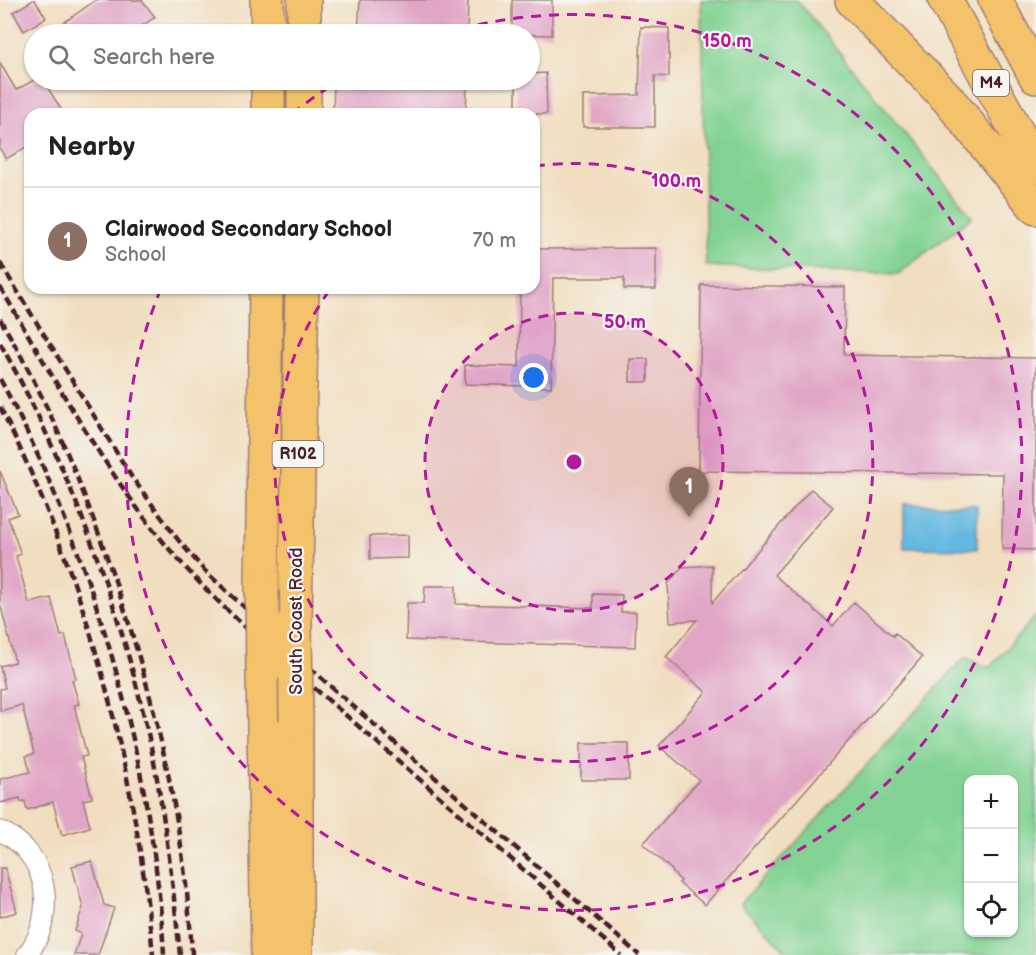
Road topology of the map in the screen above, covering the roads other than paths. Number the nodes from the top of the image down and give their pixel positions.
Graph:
1 (267, 0) edge
2 (303, 0) edge
3 (852, 0) edge
4 (945, 0) edge
5 (995, 0) edge
6 (268, 24) edge
7 (304, 24) edge
8 (1036, 77) edge
9 (268, 90) edge
10 (304, 90) edge
11 (268, 108) edge
12 (304, 108) edge
13 (1036, 167) edge
14 (1036, 208) edge
15 (266, 294) edge
16 (302, 294) edge
17 (0, 831) edge
18 (27, 955) edge
19 (268, 955) edge
20 (296, 955) edge

1 - 6 highway
2 - 7 highway
3 - 14 highway
4 - 13 highway, M4
5 - 8 highway, M4
9 - 11 highway
10 - 12 highway
15 - 19 highway, South Coast Road / R102, bridge
16 - 20 highway, South Coast Road / R102, bridge
17 - 18 street

